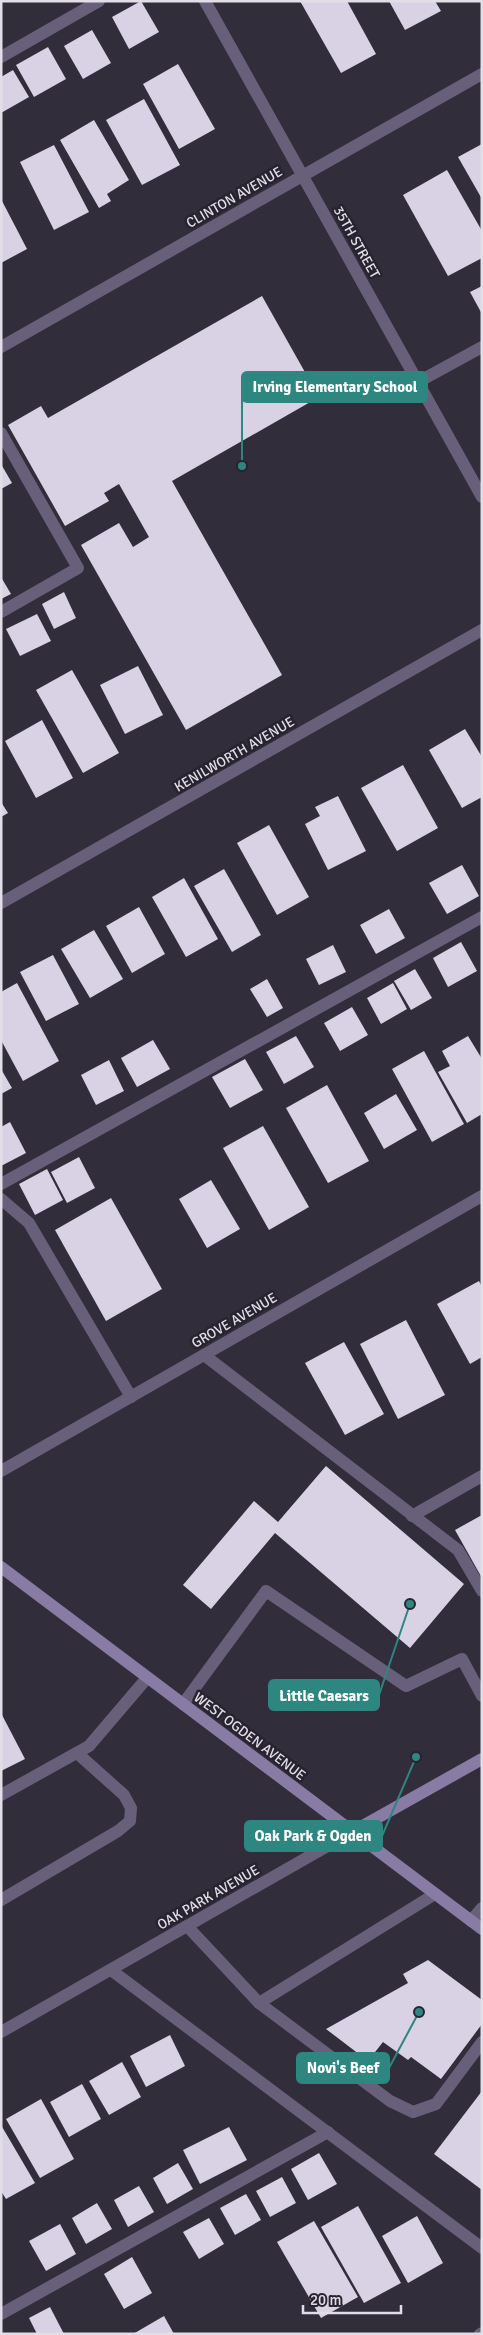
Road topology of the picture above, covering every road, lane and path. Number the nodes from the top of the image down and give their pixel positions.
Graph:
1 (100, 1) edge
2 (205, 1) edge
3 (1, 57) edge
4 (482, 74) edge
5 (302, 176) junction
6 (1, 347) edge
7 (482, 347) edge
8 (418, 382) junction
9 (1, 433) edge
10 (482, 497) edge
11 (1, 612) edge
12 (482, 630) edge
13 (1, 904) edge
14 (482, 917) edge
15 (1, 1184) edge
16 (482, 1196) edge
17 (1, 1199) edge
18 (204, 1355) junction
19 (131, 1397) junction
20 (1, 1471) edge
21 (482, 1476) edge
22 (412, 1516) junction
23 (1, 1567) edge
24 (482, 1591) edge
25 (147, 1678) junction
26 (482, 1696) edge
27 (183, 1704) junction
28 (77, 1752) junction
29 (482, 1759) edge
30 (1, 1795) edge
31 (352, 1832) junction
32 (435, 1894) junction
33 (1, 1900) edge
34 (482, 1908) edge
35 (477, 1925) edge
36 (187, 1926) junction
37 (111, 1970) junction
38 (259, 2003) junction
39 (1, 2032) edge
40 (482, 2042) edge
41 (328, 2132) junction
42 (482, 2248) edge
43 (1, 2314) edge

1 - 3 street
2 - 5 street, 35TH STREET
4 - 5 street, CLINTON AVENUE
5 - 6 street, CLINTON AVENUE
5 - 8 street, 35TH STREET
7 - 8 street
8 - 10 street, 35TH STREET
9 - 11 street
12 - 13 street, KENILWORTH AVENUE
14 - 15 street
16 - 18 street, GROVE AVENUE
17 - 19 street
18 - 19 street, GROVE AVENUE
18 - 22 street
19 - 20 street, GROVE AVENUE
21 - 22 street
22 - 24 street
23 - 25 main road, WEST OGDEN AVENUE
25 - 27 main road, WEST OGDEN AVENUE
25 - 28 street
26 - 27 street
27 - 31 main road, WEST OGDEN AVENUE
28 - 30 street
28 - 33 street
29 - 31 main road, OAK PARK AVENUE
31 - 32 main road, WEST OGDEN AVENUE
31 - 36 street, OAK PARK AVENUE
32 - 35 main road, WEST OGDEN AVENUE
32 - 38 street
34 - 35 street
36 - 37 street, OAK PARK AVENUE
36 - 38 street
37 - 39 street, OAK PARK AVENUE
37 - 41 street
38 - 40 street
41 - 42 street
41 - 43 street

